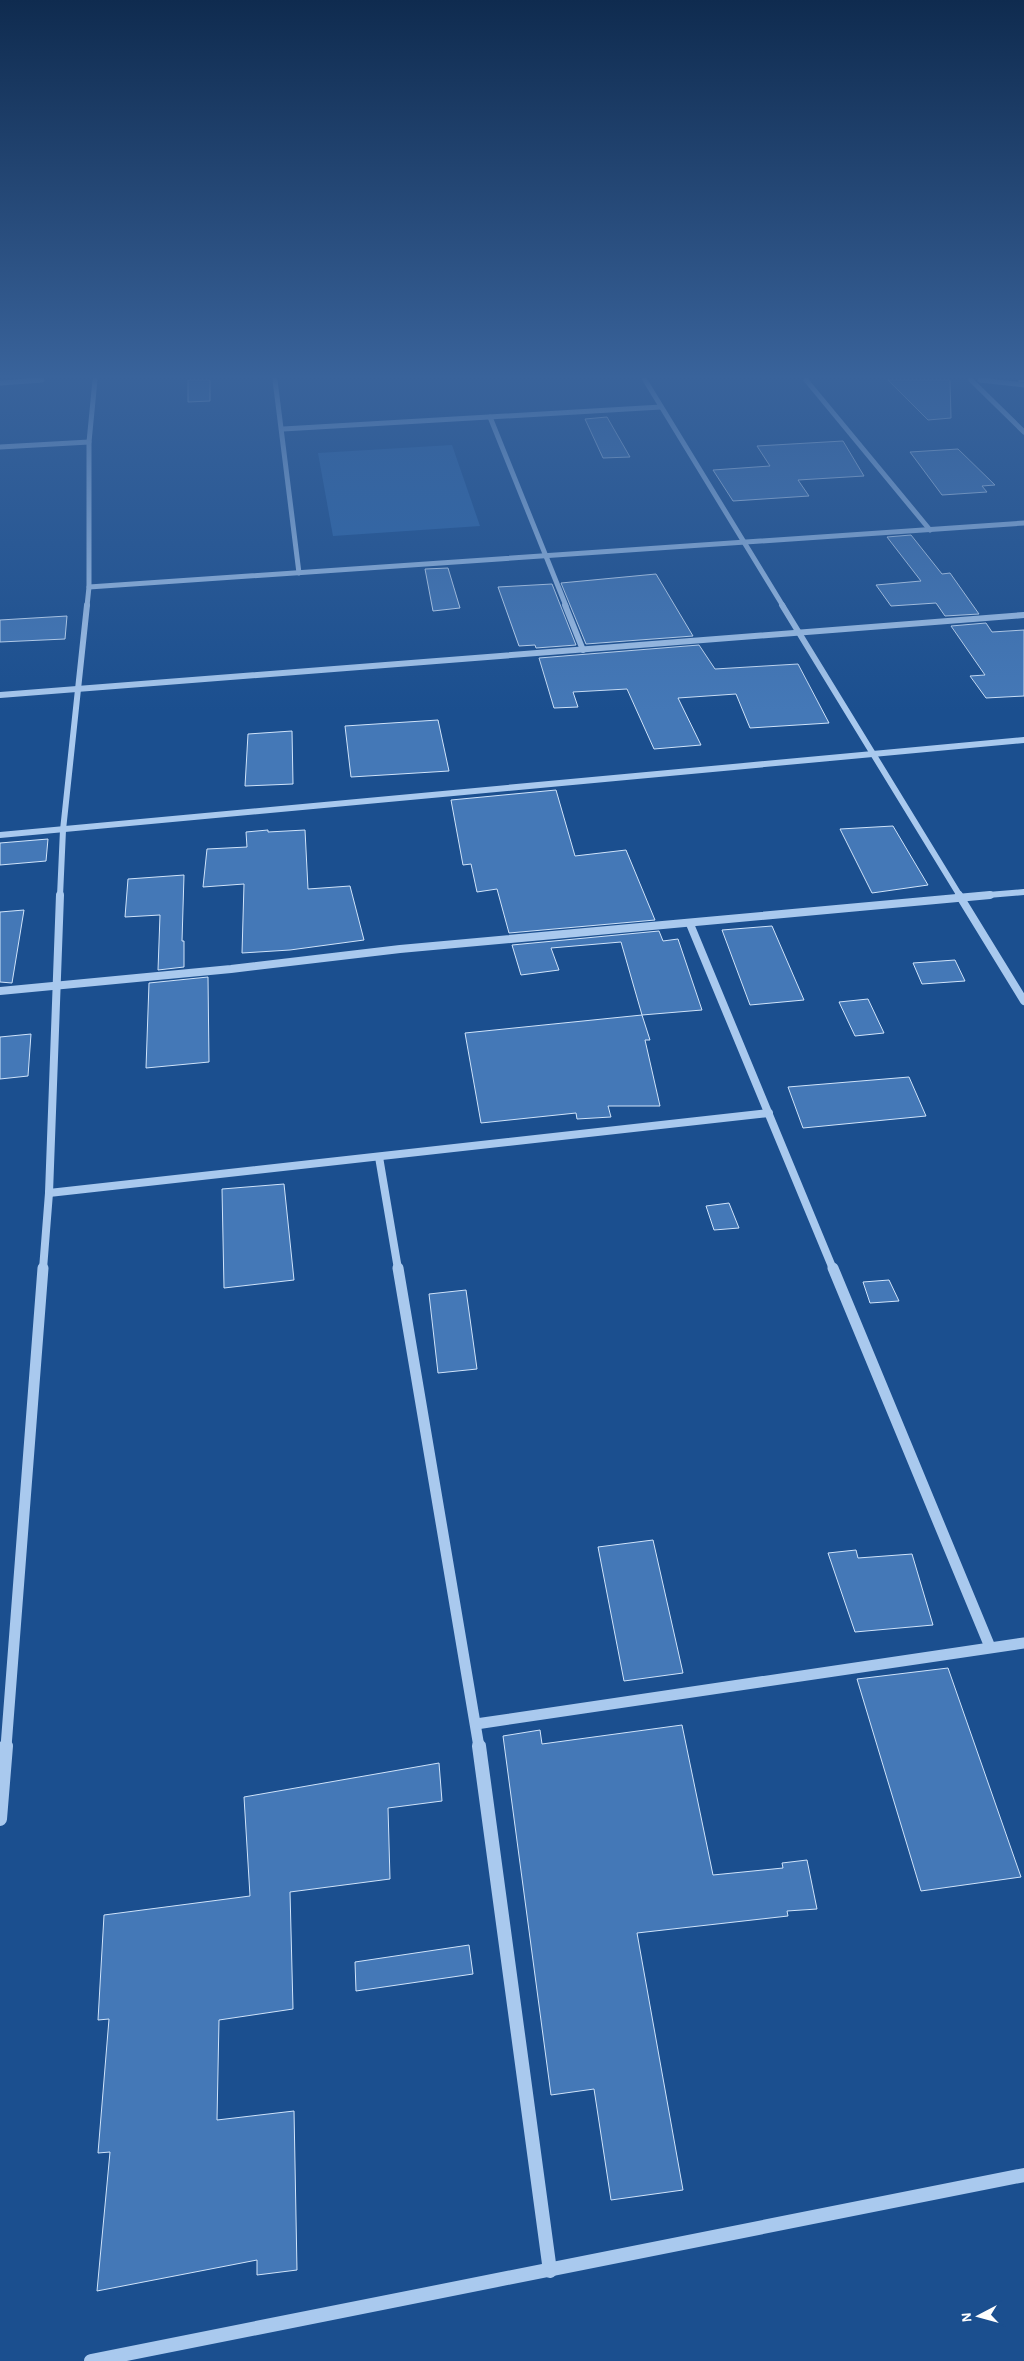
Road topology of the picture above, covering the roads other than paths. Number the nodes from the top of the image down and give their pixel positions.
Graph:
1 (89, 490) edge
2 (289, 490) edge
3 (519, 490) edge
4 (712, 490) edge
5 (897, 490) edge
6 (1024, 523) edge
7 (930, 530) junction
8 (744, 543) junction
9 (546, 556) junction
10 (299, 573) junction
11 (89, 587) junction
12 (1024, 615) edge
13 (798, 632) junction
14 (583, 650) junction
15 (78, 689) junction
16 (0, 695) edge
17 (1024, 740) edge
18 (873, 754) junction
19 (63, 830) junction
20 (0, 835) edge
21 (1024, 892) edge
22 (961, 898) junction
23 (690, 924) junction
24 (58, 986) junction
25 (0, 991) edge
26 (1024, 1001) edge
27 (768, 1113) junction
28 (380, 1157) junction
29 (49, 1193) junction
30 (1024, 1643) edge
31 (990, 1647) junction
32 (476, 1724) junction
33 (0, 1804) edge
34 (0, 1819) edge
35 (1024, 2175) edge
36 (550, 2271) junction
37 (91, 2361) edge

1 - 11 street
2 - 10 street
3 - 9 street
4 - 8 street
5 - 7 street
6 - 7 street
7 - 8 street
8 - 9 street
8 - 13 street
9 - 10 street
9 - 14 street
10 - 11 street
11 - 15 street
12 - 13 street
13 - 14 street
13 - 18 street
14 - 15 street
15 - 16 street
15 - 19 street
17 - 18 street
18 - 19 street
18 - 22 street
19 - 20 street
19 - 24 street
21 - 22 street
22 - 23 street
22 - 26 street
23 - 24 street
23 - 27 street
24 - 25 street
24 - 29 street
27 - 28 street
27 - 31 street
28 - 29 street
28 - 32 street
29 - 33 street
30 - 31 street
31 - 32 street
32 - 36 street
33 - 34 street
35 - 36 street
36 - 37 street

